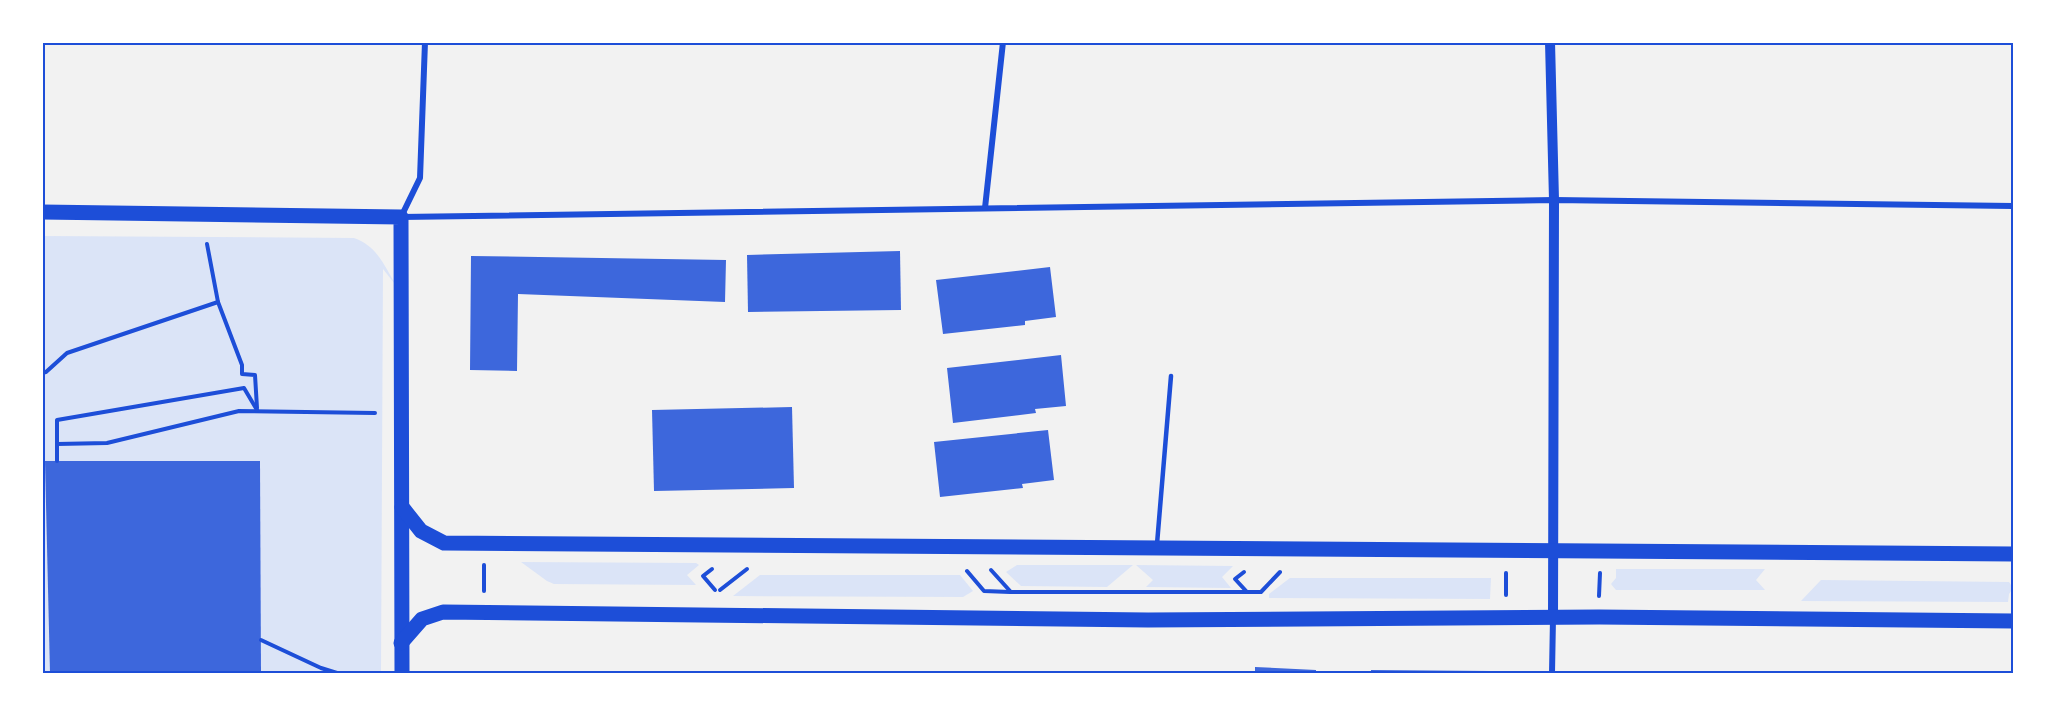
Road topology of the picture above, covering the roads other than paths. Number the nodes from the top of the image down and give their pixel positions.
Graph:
1 (425, 42) edge
2 (1003, 42) edge
3 (1550, 42) edge
4 (1554, 200) junction
5 (2013, 206) edge
6 (985, 208) junction
7 (42, 212) edge
8 (401, 217) junction
9 (1171, 376) dead end
10 (402, 507) junction
11 (1157, 547) junction
12 (1553, 550) junction
13 (2013, 554) edge
14 (1553, 618) junction
15 (2013, 621) edge
16 (401, 643) junction
17 (402, 673) edge
18 (1552, 673) edge

1 - 8 street
2 - 6 street
3 - 4 street
4 - 5 street
4 - 6 street
4 - 12 street
6 - 8 street
7 - 8 main road
8 - 10 main road
9 - 11 lane
10 - 11 main road
10 - 16 main road
11 - 12 main road
12 - 13 main road
12 - 14 street
14 - 15 main road
14 - 16 main road
14 - 18 street
16 - 17 main road

